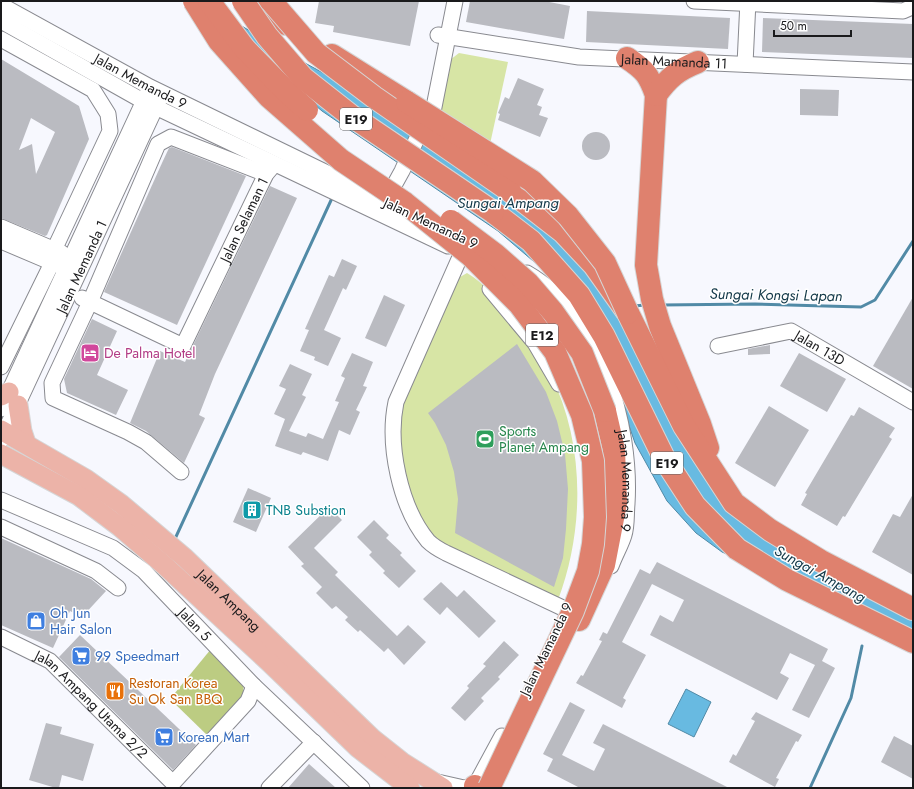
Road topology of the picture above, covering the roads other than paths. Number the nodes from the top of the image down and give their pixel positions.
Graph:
1 (194, 1) edge
2 (209, 1) edge
3 (243, 1) edge
4 (256, 1) edge
5 (271, 1) edge
6 (444, 1) edge
7 (455, 1) edge
8 (694, 1) edge
9 (748, 2) edge
10 (1, 5) edge
11 (908, 8) edge
12 (1, 21) edge
13 (443, 36) junction
14 (1, 39) edge
15 (627, 58) junction
16 (698, 62) junction
17 (745, 64) junction
18 (913, 72) edge
19 (656, 95) junction
20 (153, 97) junction
21 (137, 133) junction
22 (270, 168) junction
23 (401, 174) junction
24 (382, 208) junction
25 (418, 216) junction
26 (1, 227) edge
27 (453, 231) junction
28 (1, 241) edge
29 (53, 256) junction
30 (460, 257) junction
31 (69, 263) junction
32 (532, 276) junction
33 (70, 292) junction
34 (90, 302) junction
35 (502, 303) junction
36 (30, 307) junction
37 (46, 313) junction
38 (628, 313) junction
39 (718, 346) dead end
40 (1, 367) edge
41 (7, 400) edge
42 (913, 402) edge
43 (2, 434) edge
44 (26, 443) junction
45 (1, 454) edge
46 (1, 469) edge
47 (33, 472) junction
48 (181, 472) dead end
49 (718, 476) junction
50 (1, 500) edge
51 (1, 527) edge
52 (118, 588) dead end
53 (913, 609) edge
54 (571, 619) junction
55 (1, 637) edge
56 (913, 642) edge
57 (254, 686) junction
58 (314, 742) junction
59 (437, 784) edge
60 (480, 787) edge
61 (269, 788) edge
62 (362, 788) edge
63 (410, 788) edge
64 (500, 788) edge

1 - 60 highway, E12, bridge
2 - 54 highway, E12, bridge
3 - 56 highway, E19, bridge
4 - 38 highway, bridge
5 - 38 highway, E19, bridge
6 - 13 street
7 - 13 street
8 - 9 street
9 - 11 street
9 - 17 street
10 - 20 street, Jalan Memanda 9
12 - 20 street, Jalan Memanda 9
13 - 15 street, Jalan Mamanda 11
13 - 23 street, bridge
14 - 29 street, Jalan Memanda 9
15 - 16 street, Jalan Mamanda 11
15 - 19 highway
16 - 17 street, Jalan Mamanda 11
16 - 19 highway
17 - 18 street, Jalan Mamanda 11
19 - 49 highway
20 - 21 street, Jalan Memanda 1
20 - 22 street, Jalan Memanda 9
20 - 24 street, Jalan Memanda 9
21 - 31 street, Jalan Memanda 1
21 - 33 street, Jalan Memanda 1
22 - 24 street, Jalan Memanda 9
22 - 34 street, Jalan Selaman 1
22 - 34 street, Jalan Selaman 1
23 - 24 street
23 - 25 street
24 - 25 street, Jalan Memanda 9
24 - 30 street, Jalan Memanda 9
25 - 27 street, Jalan Memanda 9
26 - 29 street
27 - 30 street
27 - 32 street, Jalan Memanda 9
28 - 29 street
29 - 31 street
29 - 36 street
30 - 35 street, Jalan Mamanda 9
30 - 54 street
31 - 37 street, Jalan Memanda 1
32 - 35 street
32 - 54 street, Jalan Memanda 9
33 - 34 street, Jalan Selaman 1
33 - 41 street, Jalan Memanda 1
34 - 48 street
35 - 54 street, Jalan Mamanda 9
36 - 37 street
36 - 40 street
37 - 41 street, Jalan Memanda 1
38 - 49 highway, E19
39 - 42 street, Jalan 13D
41 - 43 street, Jalan Memanda 1
41 - 44 main road
43 - 44 main road, Jalan Ampang
44 - 59 main road, Jalan Ampang
45 - 47 main road, Jalan Ampang
46 - 47 main road
47 - 63 main road, Jalan Ampang
49 - 53 highway, E19
50 - 57 street, Jalan 5
51 - 52 street
54 - 60 street, Jalan Mamanda 9
54 - 64 highway, E12
55 - 57 street, Jalan Ampang Utama 2/2
57 - 58 street, Jalan 5
58 - 61 street
58 - 62 street, Jalan 5
59 - 60 street

